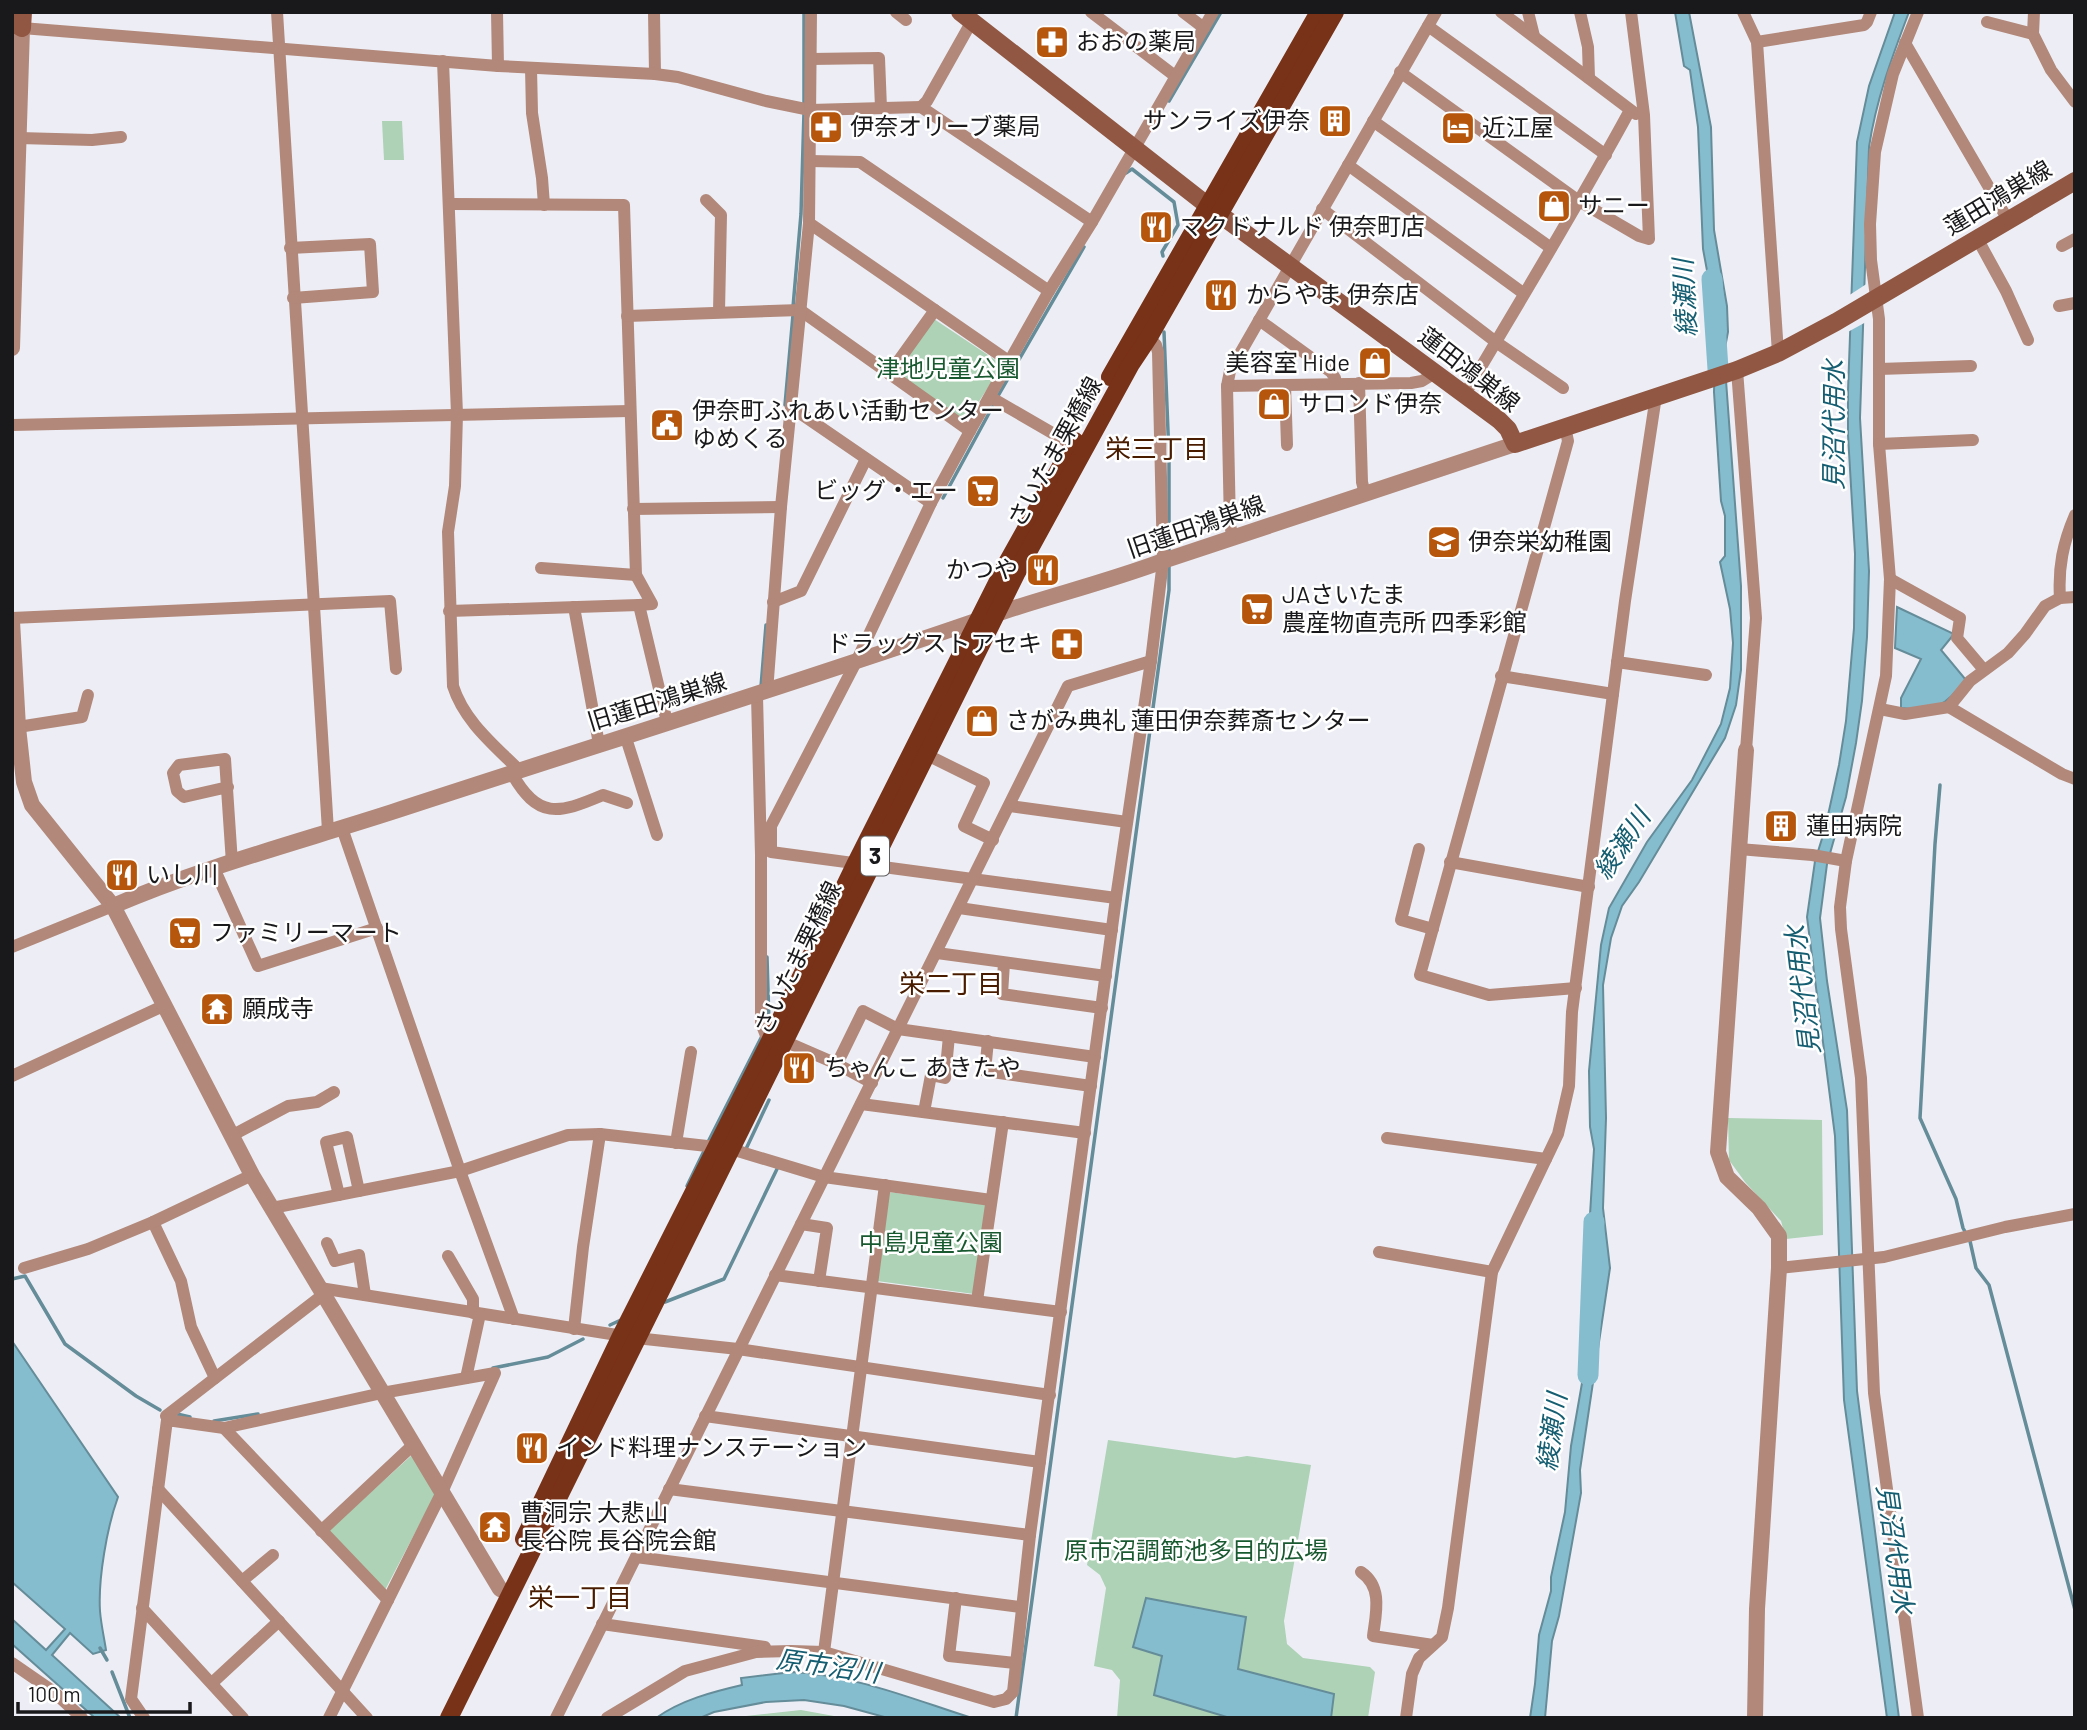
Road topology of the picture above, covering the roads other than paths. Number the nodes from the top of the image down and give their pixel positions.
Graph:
1 (277, 12) edge
2 (497, 12) edge
3 (654, 12) edge
4 (811, 12) edge
5 (1091, 12) edge
6 (1183, 12) edge
7 (1213, 12) edge
8 (1319, 12) edge
9 (1335, 12) edge
10 (1436, 12) edge
11 (1501, 12) edge
12 (1528, 12) edge
13 (1580, 12) edge
14 (1631, 12) edge
15 (1743, 12) edge
16 (1871, 12) edge
17 (1918, 12) edge
18 (2034, 12) edge
19 (970, 15) edge
20 (19, 21) edge
21 (1987, 22) dead end
22 (1427, 26) junction
23 (1204, 28) junction
24 (2033, 34) junction
25 (1534, 36) junction
26 (1757, 42) junction
27 (1905, 43) junction
28 (279, 48) junction
29 (811, 59) junction
30 (443, 61) junction
31 (498, 66) junction
32 (531, 68) junction
33 (1400, 72) junction
34 (655, 74) junction
35 (1175, 76) junction
36 (1589, 78) junction
37 (2075, 102) edge
38 (920, 107) junction
39 (881, 108) junction
40 (810, 110) junction
41 (1630, 110) junction
42 (1644, 115) junction
43 (1373, 121) junction
44 (121, 137) dead end
45 (19, 138) junction
46 (1134, 148) junction
47 (1606, 155) junction
48 (810, 161) junction
49 (1348, 165) junction
50 (2075, 181) edge
51 (706, 200) dead end
52 (1579, 201) junction
53 (450, 204) junction
54 (544, 205) junction
55 (1322, 209) junction
56 (1213, 210) junction
57 (14, 216) edge
58 (2008, 220) junction
59 (1092, 222) junction
60 (809, 223) junction
61 (1977, 238) junction
62 (2075, 239) edge
63 (2062, 246) dead end
64 (290, 248) junction
65 (1551, 248) junction
66 (1291, 266) junction
67 (1049, 291) junction
68 (1523, 293) junction
69 (293, 298) junction
70 (1877, 298) junction
71 (2075, 303) edge
72 (2059, 306) dead end
73 (800, 310) junction
74 (935, 310) junction
75 (719, 312) junction
76 (627, 316) junction
77 (1259, 320) junction
78 (1149, 337) junction
79 (2028, 340) dead end
80 (1496, 342) junction
81 (12, 348) edge
82 (1779, 353) junction
83 (1010, 362) junction
84 (1972, 366) dead end
85 (1879, 369) junction
86 (1735, 370) junction
87 (1435, 373) junction
88 (890, 374) junction
89 (1359, 383) junction
90 (1336, 384) junction
91 (1285, 385) junction
92 (1227, 386) junction
93 (1563, 388) dead end
94 (1465, 394) junction
95 (1656, 396) junction
96 (990, 397) junction
97 (791, 407) junction
98 (629, 411) junction
99 (457, 414) junction
100 (301, 418) junction
101 (12, 425) edge
102 (1565, 427) junction
103 (970, 431) junction
104 (1973, 440) dead end
105 (1515, 444) junction
106 (1879, 444) junction
107 (1073, 445) junction
108 (1287, 445) dead end
109 (866, 459) junction
110 (1365, 494) junction
111 (931, 503) junction
112 (780, 507) junction
113 (633, 509) junction
114 (2075, 515) edge
115 (1233, 538) junction
116 (1169, 559) junction
117 (541, 568) dead end
118 (636, 575) junction
119 (1890, 579) junction
120 (2075, 597) edge
121 (2060, 598) junction
122 (773, 602) junction
123 (639, 605) junction
124 (313, 606) junction
125 (574, 607) junction
126 (449, 611) junction
127 (996, 614) junction
128 (12, 619) edge
129 (977, 621) junction
130 (1151, 661) junction
131 (856, 662) junction
132 (1617, 662) junction
133 (396, 669) dead end
134 (1984, 670) junction
135 (1706, 675) dead end
136 (1502, 676) junction
137 (14, 683) edge
138 (762, 694) junction
139 (1613, 694) junction
140 (88, 695) dead end
141 (1949, 707) junction
142 (1880, 709) junction
143 (667, 722) junction
144 (18, 727) junction
145 (625, 735) junction
146 (599, 744) junction
147 (1746, 750) joint
148 (921, 751) junction
149 (17, 767) edge
150 (515, 771) junction
151 (2075, 779) edge
152 (228, 787) junction
153 (627, 803) dead end
154 (1010, 806) junction
155 (1127, 822) junction
156 (335, 829) junction
157 (657, 835) dead end
158 (993, 840) junction
159 (766, 841) junction
160 (1419, 849) dead end
161 (1739, 849) junction
162 (1840, 860) junction
163 (1450, 862) junction
164 (232, 863) junction
165 (862, 866) junction
166 (214, 869) junction
167 (973, 880) junction
168 (1589, 887) junction
169 (1116, 898) junction
170 (113, 905) junction
171 (959, 908) junction
172 (377, 928) junction
173 (1433, 929) junction
174 (1112, 930) junction
175 (12, 947) edge
176 (937, 953) junction
177 (1004, 962) junction
178 (1106, 976) junction
179 (1576, 988) junction
180 (163, 1006) junction
181 (1102, 1008) junction
182 (898, 1029) junction
183 (949, 1036) junction
184 (988, 1041) junction
185 (776, 1042) junction
186 (691, 1052) dead end
187 (1095, 1057) junction
188 (837, 1064) junction
189 (12, 1076) edge
190 (872, 1083) junction
191 (1091, 1086) junction
192 (334, 1092) dead end
193 (861, 1104) junction
194 (924, 1112) junction
195 (1003, 1122) junction
196 (1085, 1133) junction
197 (600, 1134) junction
198 (232, 1136) junction
199 (1387, 1138) dead end
200 (676, 1143) junction
201 (734, 1151) junction
202 (1546, 1159) junction
203 (460, 1171) junction
204 (252, 1175) junction
205 (824, 1177) junction
206 (885, 1185) junction
207 (359, 1191) junction
208 (339, 1195) junction
209 (991, 1200) junction
210 (272, 1208) junction
211 (2075, 1214) edge
212 (153, 1222) junction
213 (800, 1224) junction
214 (327, 1243) dead end
215 (1379, 1252) dead end
216 (448, 1256) dead end
217 (1863, 1259) junction
218 (23, 1268) dead end
219 (1779, 1268) junction
220 (1492, 1272) junction
221 (775, 1275) junction
222 (819, 1281) junction
223 (870, 1288) junction
224 (322, 1291) junction
225 (365, 1295) junction
226 (977, 1301) junction
227 (1061, 1312) junction
228 (477, 1313) junction
229 (514, 1319) junction
230 (575, 1329) junction
231 (629, 1337) junction
232 (738, 1349) junction
233 (862, 1366) junction
234 (467, 1375) junction
235 (215, 1378) junction
236 (380, 1391) junction
237 (1050, 1395) junction
238 (166, 1416) dead end
239 (705, 1416) junction
240 (224, 1428) junction
241 (852, 1436) junction
242 (413, 1445) junction
243 (1040, 1462) junction
244 (158, 1489) junction
245 (669, 1489) junction
246 (443, 1490) junction
247 (842, 1511) junction
248 (321, 1531) junction
249 (1030, 1535) junction
250 (273, 1555) dead end
251 (636, 1557) junction
252 (1361, 1572) dead end
253 (242, 1581) junction
254 (833, 1582) junction
255 (505, 1592) junction
256 (956, 1598) junction
257 (388, 1600) junction
258 (1020, 1607) junction
259 (142, 1608) junction
260 (279, 1621) junction
261 (602, 1624) junction
262 (1433, 1645) junction
263 (791, 1651) junction
264 (824, 1652) junction
265 (12, 1663) edge
266 (1015, 1663) junction
267 (212, 1683) junction
268 (343, 1691) junction
269 (82, 1718) edge
270 (144, 1718) edge
271 (243, 1718) edge
272 (329, 1718) edge
273 (368, 1718) edge
274 (435, 1718) edge
275 (449, 1718) edge
276 (556, 1718) edge
277 (607, 1718) edge
278 (1406, 1718) edge
279 (1755, 1718) edge
280 (1918, 1718) edge

1 - 28 street
2 - 31 street
3 - 34 street
4 - 29 street
5 - 35 street
6 - 23 street
7 - 23 street
8 - 56 main road, さいたま栗橋線 / 3
9 - 56 main road, さいたま栗橋線 / 3
10 - 22 street
11 - 25 street
12 - 25 street
13 - 36 street
14 - 42 street
15 - 26 street
16 - 26 street
17 - 27 street
18 - 24 street
19 - 38 street
19 - 46 main road, 蓮田鴻巣線
20 - 28 street
20 - 45 street
21 - 24 street
22 - 33 street
22 - 47 street
23 - 35 street
24 - 37 street
25 - 36 street
26 - 82 street
27 - 58 street
27 - 70 street
28 - 30 street
28 - 64 street
29 - 39 street
29 - 40 street
30 - 31 street
30 - 53 street
31 - 32 street
32 - 34 street
32 - 54 street
33 - 43 street
33 - 52 street
34 - 40 street
35 - 46 street
36 - 41 street
38 - 39 street
38 - 59 street
39 - 40 street
40 - 48 street
41 - 42 street
41 - 47 street
42 - 52 street
43 - 49 street
43 - 65 street
44 - 45 street
45 - 57 street
46 - 56 main road, 蓮田鴻巣線
46 - 59 street
47 - 52 street
48 - 60 street
48 - 67 street
49 - 55 street
49 - 68 street
50 - 58 main road, 蓮田鴻巣線
51 - 75 street
52 - 65 street
53 - 54 street
53 - 99 street
54 - 76 street
55 - 66 street
55 - 80 street
56 - 66 main road, 蓮田鴻巣線
56 - 78 main road, さいたま栗橋線 / 3
56 - 107 main road, さいたま栗橋線 / 3
57 - 81 street
58 - 61 main road, 蓮田鴻巣線
59 - 67 street
60 - 73 street
60 - 74 street
61 - 70 main road, 蓮田鴻巣線
61 - 79 street
62 - 63 street
64 - 69 street
64 - 69 street
65 - 68 street
66 - 77 street
66 - 87 main road, 蓮田鴻巣線
67 - 83 street
68 - 80 street
69 - 100 street
70 - 82 main road, 蓮田鴻巣線
70 - 85 street
71 - 72 street
73 - 75 street
73 - 88 street
73 - 97 street
74 - 83 street
74 - 88 street
75 - 76 street
76 - 98 street
77 - 90 street
77 - 92 street
78 - 116 street
78 - 127 main road, さいたま栗橋線 / 3
80 - 93 street
80 - 94 street
82 - 86 main road, 蓮田鴻巣線
83 - 96 street
84 - 85 street
85 - 106 street
86 - 95 main road, 蓮田鴻巣線
86 - 147 street
87 - 89 street
87 - 94 main road, 蓮田鴻巣線
88 - 103 street
89 - 90 street
89 - 110 street
90 - 91 street
91 - 92 street
91 - 108 street
92 - 115 street
94 - 105 main road, 蓮田鴻巣線
95 - 102 main road, 蓮田鴻巣線
95 - 132 street
96 - 103 street
96 - 107 street
97 - 109 street
97 - 112 street
98 - 99 street
98 - 113 street
99 - 100 street
99 - 126 street
100 - 101 street
100 - 124 street
102 - 105 main road, 蓮田鴻巣線
102 - 136 street
103 - 111 street
104 - 106 street
105 - 110 street, 旧蓮田鴻巣線
106 - 119 street
107 - 129 main road, さいたま栗橋線 / 3
109 - 111 street
109 - 122 street
110 - 115 street, 旧蓮田鴻巣線
111 - 131 street
112 - 113 street
112 - 122 street
113 - 118 street
114 - 121 street
115 - 116 street, 旧蓮田鴻巣線
116 - 127 street, 旧蓮田鴻巣線
116 - 130 street
117 - 118 street
118 - 123 street
119 - 134 street
119 - 142 street
120 - 121 street
121 - 134 street
122 - 138 street
123 - 125 street
123 - 143 street
124 - 128 street
124 - 133 street
124 - 156 street
125 - 126 street
125 - 146 street
126 - 150 street
127 - 129 street, 旧蓮田鴻巣線
127 - 148 main road, さいたま栗橋線 / 3
128 - 137 street
129 - 131 street, 旧蓮田鴻巣線
129 - 148 main road, さいたま栗橋線 / 3
130 - 154 street
130 - 155 street
131 - 138 street, 旧蓮田鴻巣線
131 - 159 street
132 - 135 street
132 - 139 street
134 - 141 street
136 - 139 street
136 - 163 street
137 - 144 street
138 - 143 street, 旧蓮田鴻巣線
138 - 159 street
139 - 168 street
140 - 144 street
141 - 142 street
141 - 151 street
142 - 162 street
143 - 145 street, 旧蓮田鴻巣線
144 - 149 street
145 - 146 street, 旧蓮田鴻巣線
145 - 157 street
146 - 150 street, 旧蓮田鴻巣線
147 - 161 street
148 - 158 street
148 - 165 main road, さいたま栗橋線 / 3
149 - 170 street
150 - 153 street
150 - 156 street, 旧蓮田鴻巣線
152 - 152 street
152 - 164 street
154 - 155 street
154 - 158 street
155 - 169 street
156 - 164 street, 旧蓮田鴻巣線
156 - 172 street
158 - 167 street
159 - 165 street
159 - 185 street
160 - 173 street
161 - 162 street
161 - 219 street
162 - 217 street
163 - 168 street
163 - 173 street
164 - 166 street, 旧蓮田鴻巣線
165 - 167 street
165 - 185 main road, さいたま栗橋線 / 3
166 - 170 street, 旧蓮田鴻巣線
166 - 172 street
167 - 169 street
167 - 171 street
168 - 179 street
169 - 174 street
170 - 175 street
170 - 180 street
171 - 174 street
171 - 176 street
172 - 203 street
173 - 179 street
174 - 178 street
176 - 177 street
176 - 182 street
177 - 178 street
177 - 181 street
178 - 181 street
179 - 202 street
180 - 189 street
180 - 198 street
181 - 187 street
182 - 183 street
182 - 188 street
182 - 190 street
183 - 184 street
183 - 194 street
184 - 187 street
184 - 191 street
185 - 188 street
185 - 201 main road, さいたま栗橋線 / 3
186 - 200 street
187 - 191 street
188 - 190 street
190 - 193 street
191 - 196 street
192 - 198 street
193 - 194 street
193 - 205 street
194 - 195 street
195 - 196 street
195 - 209 street
196 - 227 street
197 - 200 street
197 - 203 street
197 - 230 street
198 - 204 street
199 - 202 street
200 - 201 street
201 - 205 street
201 - 231 main road, さいたま栗橋線 / 3
202 - 220 street
203 - 207 street
203 - 229 street
204 - 210 street
204 - 212 street
205 - 206 street
205 - 213 street
206 - 209 street
206 - 223 street
207 - 208 street
207 - 208 street
208 - 210 street
209 - 226 street
210 - 224 street
211 - 217 street
212 - 218 street
212 - 235 street
213 - 221 street
213 - 222 street
214 - 225 street
215 - 220 street
216 - 228 street
217 - 219 street
217 - 280 street
219 - 279 street
220 - 262 street
221 - 222 street
221 - 232 street
222 - 223 street
223 - 226 street
223 - 233 street
224 - 225 street
224 - 235 street
224 - 236 street
225 - 228 street
226 - 227 street
227 - 237 street
228 - 229 street
228 - 234 street
229 - 230 street
230 - 231 street
231 - 232 street
231 - 255 main road, さいたま栗橋線 / 3
232 - 233 street
232 - 239 street
233 - 237 street
233 - 241 street
234 - 236 street
234 - 246 street
235 - 238 street
236 - 240 street
236 - 242 street
237 - 243 street
239 - 241 street
239 - 245 street
240 - 244 street
240 - 248 street
241 - 243 street
241 - 247 street
242 - 246 street
242 - 248 street
243 - 249 street
244 - 253 street
244 - 259 street
245 - 247 street
245 - 251 street
246 - 255 street
246 - 257 street
247 - 249 street
247 - 254 street
248 - 257 street
249 - 258 street
250 - 253 street
251 - 254 street
251 - 261 street
252 - 262 street
253 - 260 street
254 - 256 street
254 - 264 street
255 - 274 main road, さいたま栗橋線 / 3
255 - 275 main road, さいたま栗橋線 / 3
256 - 258 street
256 - 266 street
257 - 268 street
258 - 266 street
259 - 267 street
259 - 270 street
260 - 267 street
260 - 268 street
261 - 263 street
261 - 276 street
262 - 278 street
263 - 264 street
263 - 277 street
264 - 266 street
265 - 269 street
267 - 271 street
268 - 272 street
268 - 273 street

